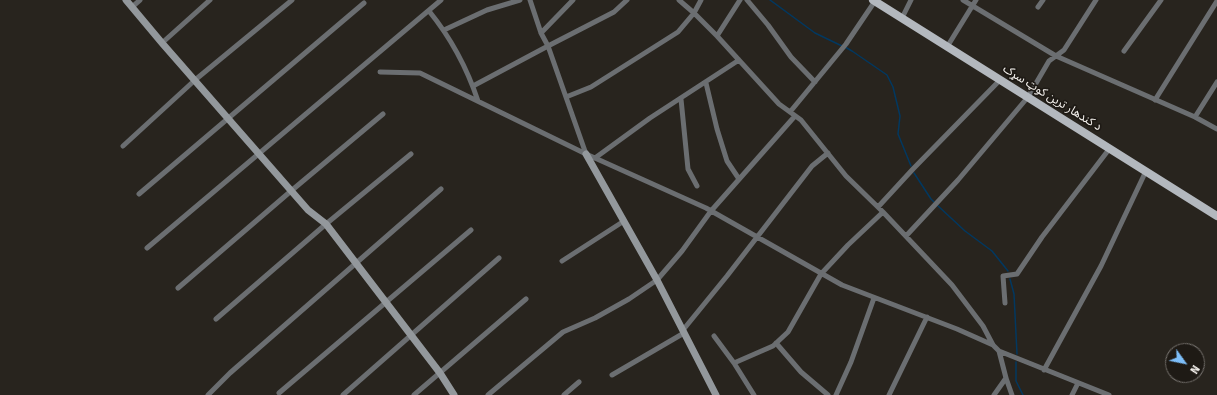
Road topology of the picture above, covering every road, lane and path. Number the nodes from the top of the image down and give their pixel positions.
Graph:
1 (126, 0) edge
2 (140, 0) edge
3 (210, 0) edge
4 (292, 0) edge
5 (441, 0) edge
6 (520, 0) edge
7 (530, 0) edge
8 (573, 0) edge
9 (627, 0) edge
10 (679, 0) edge
11 (701, 0) edge
12 (740, 0) edge
13 (747, 0) edge
14 (911, 0) edge
15 (963, 0) edge
16 (976, 0) edge
17 (1043, 0) edge
18 (1096, 0) edge
19 (1161, 0) edge
20 (874, 1) edge
21 (1217, 1) edge
22 (364, 3) dead end
23 (972, 5) junction
24 (132, 7) junction
25 (1038, 8) dead end
26 (429, 11) junction
27 (694, 13) junction
28 (902, 18) junction
29 (444, 30) junction
30 (540, 33) junction
31 (717, 36) junction
32 (162, 43) junction
33 (548, 46) junction
34 (947, 47) junction
35 (1124, 51) dead end
36 (1056, 56) junction
37 (739, 60) junction
38 (380, 72) dead end
39 (195, 80) junction
40 (1000, 80) junction
41 (815, 82) junction
42 (1217, 82) edge
43 (706, 83) junction
44 (473, 86) junction
45 (566, 97) junction
46 (1028, 97) junction
47 (681, 99) junction
48 (1155, 100) junction
49 (478, 101) junction
50 (790, 112) junction
51 (383, 114) dead end
52 (795, 116) junction
53 (1195, 117) junction
54 (228, 118) junction
55 (1217, 129) edge
56 (123, 146) dead end
57 (1110, 148) junction
58 (828, 153) junction
59 (258, 154) junction
60 (411, 154) dead end
61 (586, 154) junction
62 (595, 158) junction
63 (1146, 171) junction
64 (739, 179) junction
65 (697, 186) dead end
66 (441, 189) dead end
67 (291, 191) junction
68 (139, 194) dead end
69 (878, 207) junction
70 (711, 211) junction
71 (883, 212) junction
72 (1217, 216) edge
73 (624, 221) junction
74 (326, 224) junction
75 (470, 230) dead end
76 (906, 236) junction
77 (757, 237) junction
78 (147, 248) dead end
79 (499, 258) dead end
80 (562, 261) dead end
81 (355, 263) junction
82 (821, 274) junction
83 (657, 280) junction
84 (178, 288) dead end
85 (874, 298) junction
86 (526, 299) dead end
87 (385, 302) junction
88 (1005, 303) dead end
89 (927, 317) junction
90 (216, 320) dead end
91 (684, 331) junction
92 (411, 335) junction
93 (714, 336) dead end
94 (776, 343) junction
95 (993, 346) junction
96 (998, 351) junction
97 (734, 363) junction
98 (1044, 370) junction
99 (440, 373) junction
100 (612, 375) dead end
101 (1006, 378) junction
102 (579, 382) dead end
103 (1078, 383) junction
104 (279, 393) dead end
105 (208, 395) edge
106 (343, 395) edge
107 (414, 395) edge
108 (454, 395) edge
109 (488, 395) edge
110 (564, 395) edge
111 (716, 395) edge
112 (754, 395) edge
113 (828, 395) edge
114 (836, 395) edge
115 (890, 395) edge
116 (994, 395) edge
117 (1012, 395) edge
118 (1072, 395) edge
119 (1109, 395) edge

1 - 24 street
2 - 24 street
3 - 32 street
4 - 39 street
5 - 26 street
6 - 29 street
7 - 30 street
8 - 30 street
9 - 33 street
10 - 27 street
11 - 27 street
12 - 31 street
13 - 41 street
14 - 28 street
15 - 23 street
16 - 23 street
17 - 25 street
18 - 36 street
19 - 35 street
20 - 28 main road, د کندهار ترين کوټ سړک
20 - 41 street
21 - 48 street
22 - 54 street
23 - 34 street
23 - 36 street
24 - 32 street
26 - 29 street
26 - 59 street
27 - 31 street
27 - 45 street
28 - 34 main road, د کندهار ترين کوټ سړک
29 - 44 street
30 - 33 street
31 - 37 street
32 - 39 street
33 - 44 street
33 - 45 street
34 - 40 main road, د کندهار ترين کوټ سړک
36 - 46 street
36 - 48 street
37 - 43 street
37 - 50 street
38 - 49 street
39 - 54 street
39 - 56 street
40 - 46 main road, د کندهار ترين کوټ سړک
40 - 69 street
41 - 50 street
42 - 53 street
43 - 47 street
43 - 64 street
44 - 49 street
45 - 61 street
46 - 57 main road, د کندهار ترين کوټ سړک
46 - 76 street
47 - 62 street
47 - 65 street
48 - 53 street
49 - 61 street
50 - 52 street
51 - 67 street
52 - 58 street
52 - 64 street
53 - 55 street
54 - 59 street
54 - 68 street
57 - 63 main road, د کندهار ترين کوټ سړک
57 - 88 street
58 - 69 street
58 - 77 street
59 - 67 street
59 - 78 street
60 - 74 street
61 - 62 street
61 - 73 street
62 - 70 street
63 - 72 main road, د کندهار ترين کوټ سړک
63 - 98 street
64 - 70 street
66 - 81 street
67 - 74 street
67 - 84 street
69 - 71 street
70 - 77 street
70 - 83 street
71 - 76 street
71 - 82 street
73 - 80 street
73 - 83 street
74 - 81 street
74 - 90 street
75 - 87 street
76 - 95 street
77 - 82 street
77 - 91 street
79 - 92 street
81 - 87 street
81 - 105 street
82 - 85 street
82 - 94 street
83 - 91 street
83 - 109 street
85 - 89 street
85 - 114 street
86 - 99 street
87 - 92 street
87 - 104 street
89 - 95 street
89 - 115 street
91 - 100 street
91 - 111 street
92 - 99 street
92 - 106 street
93 - 97 street
94 - 97 street
94 - 113 street
95 - 96 street
96 - 98 street
96 - 101 street
97 - 112 street
98 - 103 street
99 - 107 street
99 - 108 street
101 - 116 street
101 - 117 street
102 - 110 street
103 - 118 street
103 - 119 street

